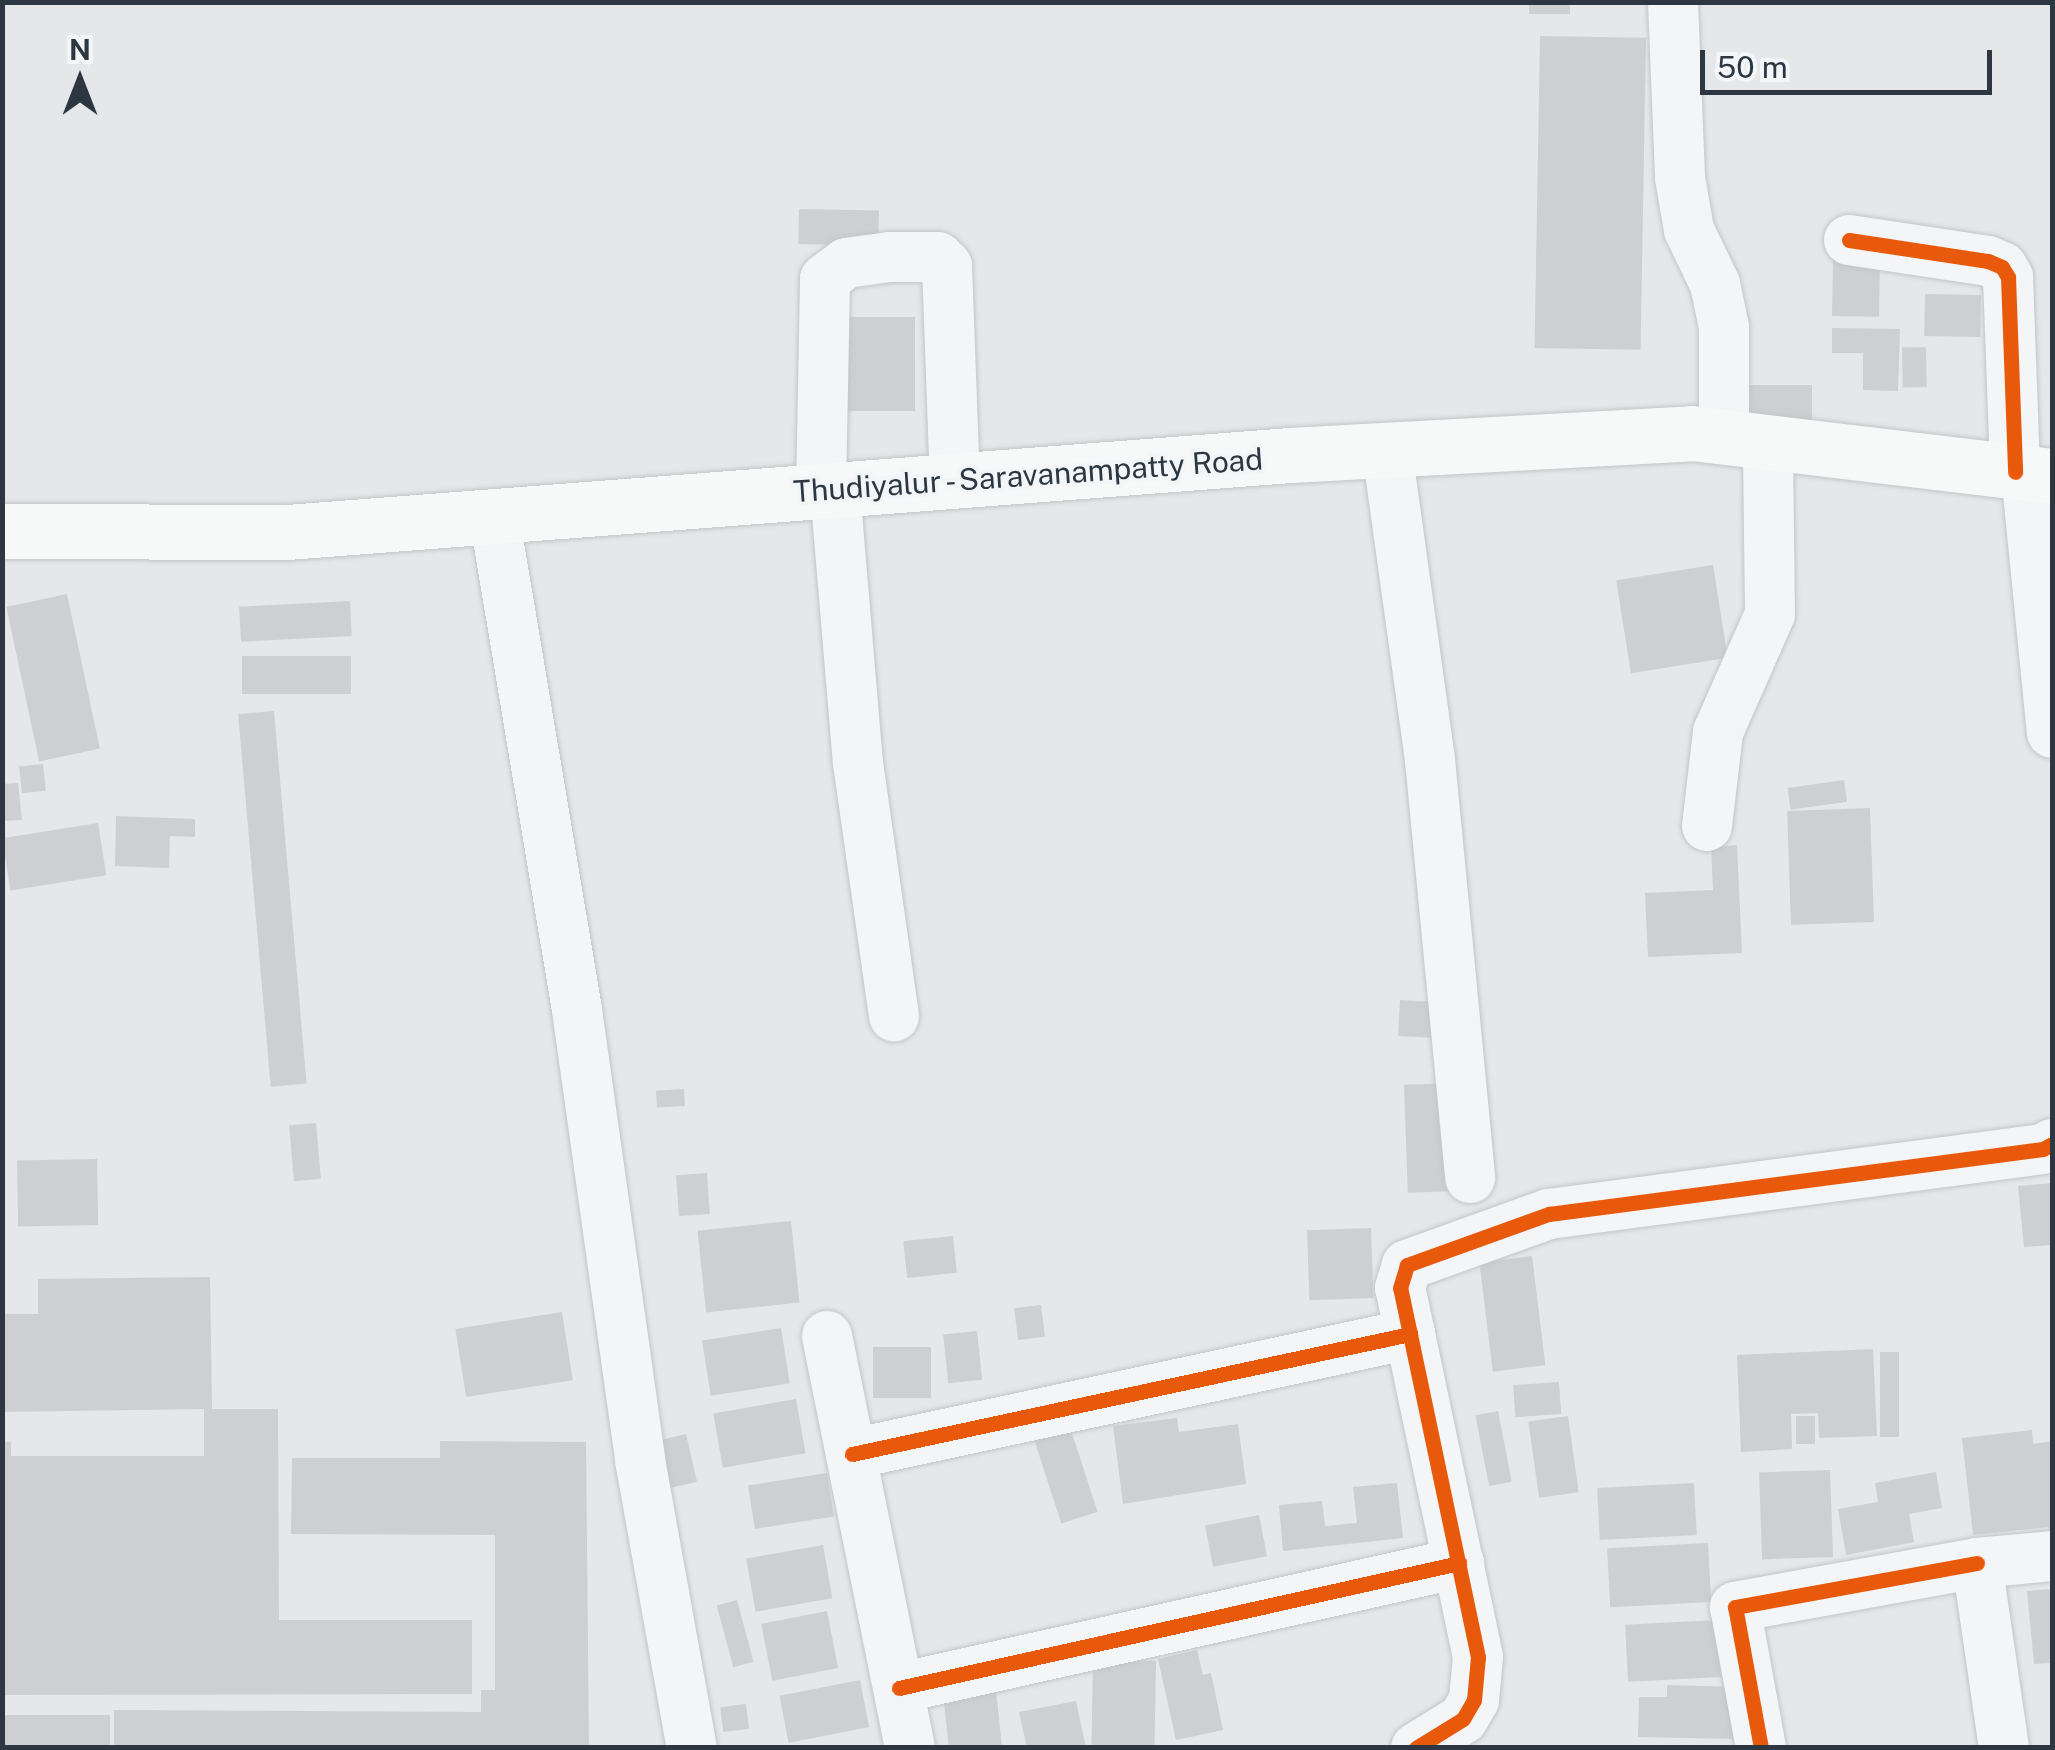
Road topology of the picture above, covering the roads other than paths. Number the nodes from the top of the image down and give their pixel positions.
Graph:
1 (1673, 2) edge
2 (1849, 240) dead end
3 (1746, 440) junction
4 (1387, 450) junction
5 (2031, 473) edge
6 (955, 480) junction
7 (828, 490) junction
8 (494, 516) junction
9 (2, 530) edge
10 (2052, 733) edge
11 (1707, 826) dead end
12 (894, 1016) dead end
13 (2052, 1144) edge
14 (1470, 1178) dead end
15 (1410, 1334) junction
16 (827, 1336) dead end
17 (852, 1454) junction
18 (2052, 1556) edge
19 (1459, 1563) junction
20 (1978, 1563) junction
21 (899, 1688) junction
22 (692, 1748) edge
23 (910, 1748) edge
24 (1416, 1748) edge
25 (1761, 1748) edge
26 (2004, 1748) edge

1 - 3 street
2 - 5 street
3 - 4 main road, Thudiyalur - Saravanampatty Road
3 - 5 main road, Thudiyalur - Saravanampatty Road
3 - 11 street
4 - 6 main road, Thudiyalur - Saravanampatty Road
4 - 14 street
5 - 10 street
6 - 7 main road, Thudiyalur - Saravanampatty Road
6 - 7 street
7 - 8 main road, Thudiyalur - Saravanampatty Road
7 - 12 street
8 - 9 main road, Thudiyalur - Saravanampatty Road
8 - 22 street
13 - 15 street
15 - 17 street
15 - 19 street
16 - 17 street
17 - 21 street
18 - 20 street
19 - 21 street
19 - 24 street
20 - 25 street
20 - 26 street
21 - 23 street

